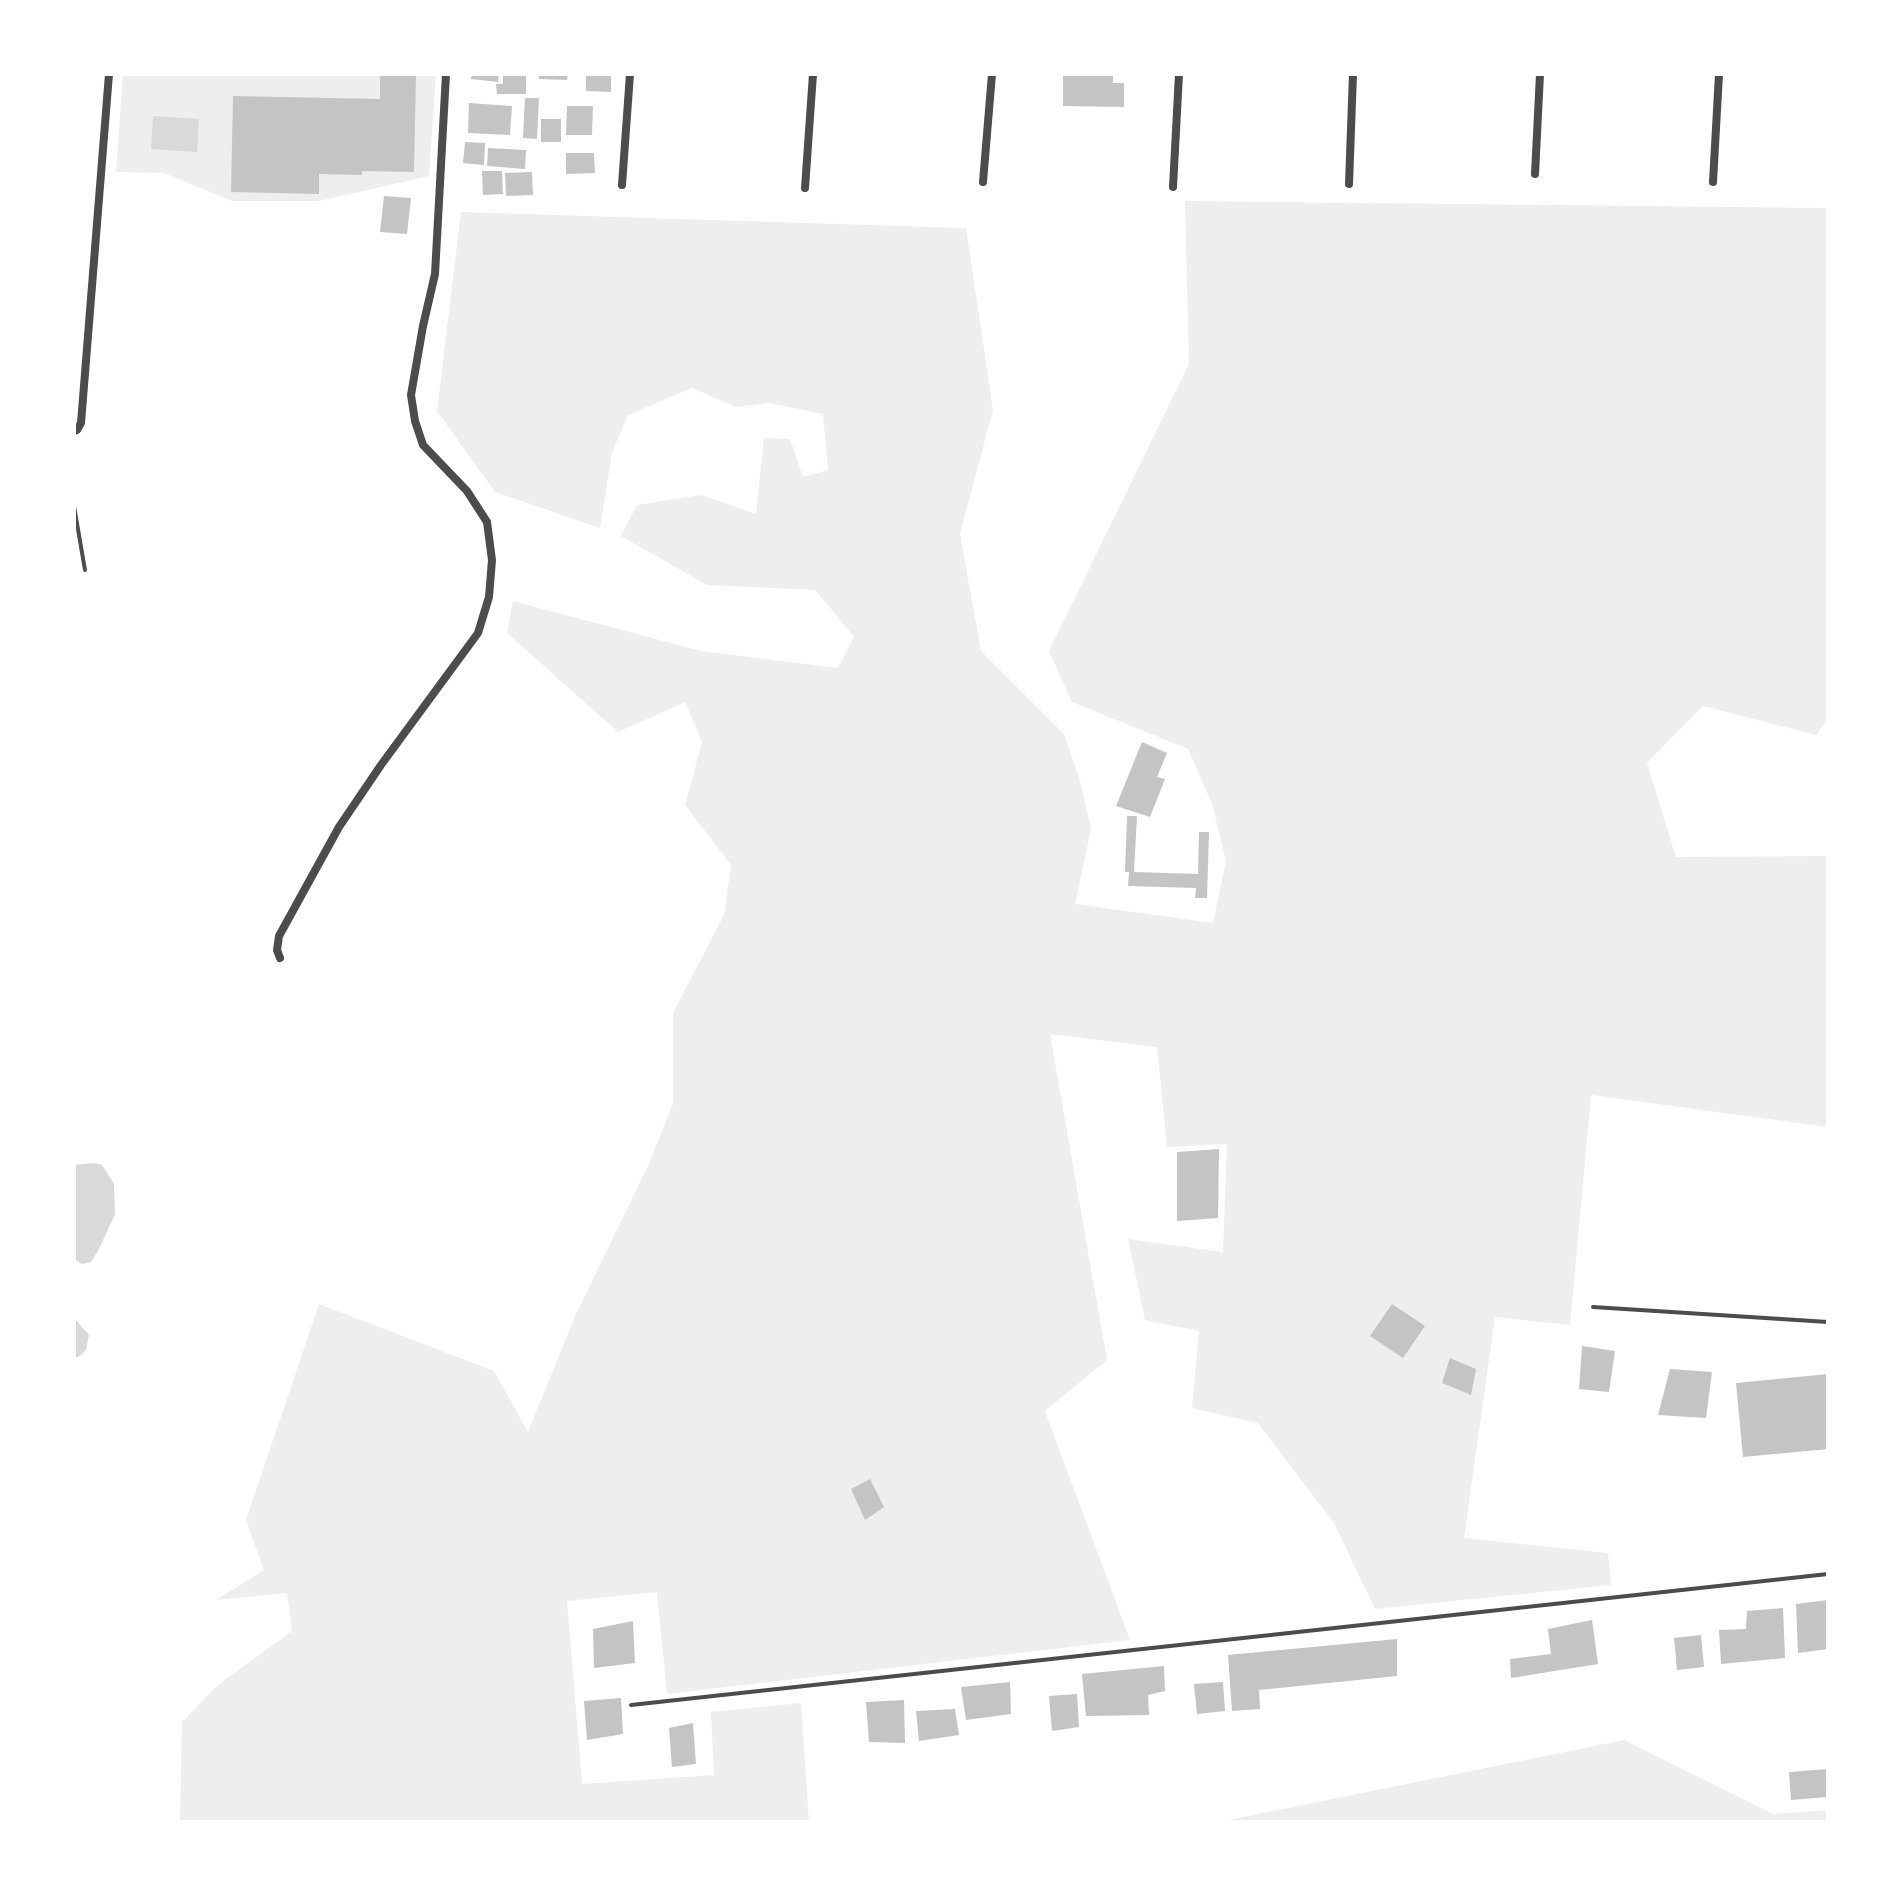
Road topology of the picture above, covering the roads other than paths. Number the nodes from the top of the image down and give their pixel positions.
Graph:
1 (109, 74) edge
2 (446, 74) edge
3 (630, 74) edge
4 (813, 74) edge
5 (992, 74) edge
6 (1179, 74) edge
7 (1353, 74) edge
8 (1540, 74) edge
9 (1719, 74) edge
10 (1535, 174) dead end
11 (983, 182) dead end
12 (1713, 182) dead end
13 (1349, 184) dead end
14 (622, 185) dead end
15 (1173, 187) dead end
16 (805, 188) dead end
17 (74, 431) edge
18 (74, 506) edge
19 (85, 570) dead end
20 (280, 958) dead end
21 (1593, 1307) dead end
22 (1828, 1322) edge
23 (1828, 1574) edge
24 (631, 1705) dead end

1 - 17 street
2 - 20 street
3 - 14 street
4 - 16 street
5 - 11 street
6 - 15 street
7 - 13 street
8 - 10 street
9 - 12 street
18 - 19 lane
21 - 22 lane
23 - 24 lane

